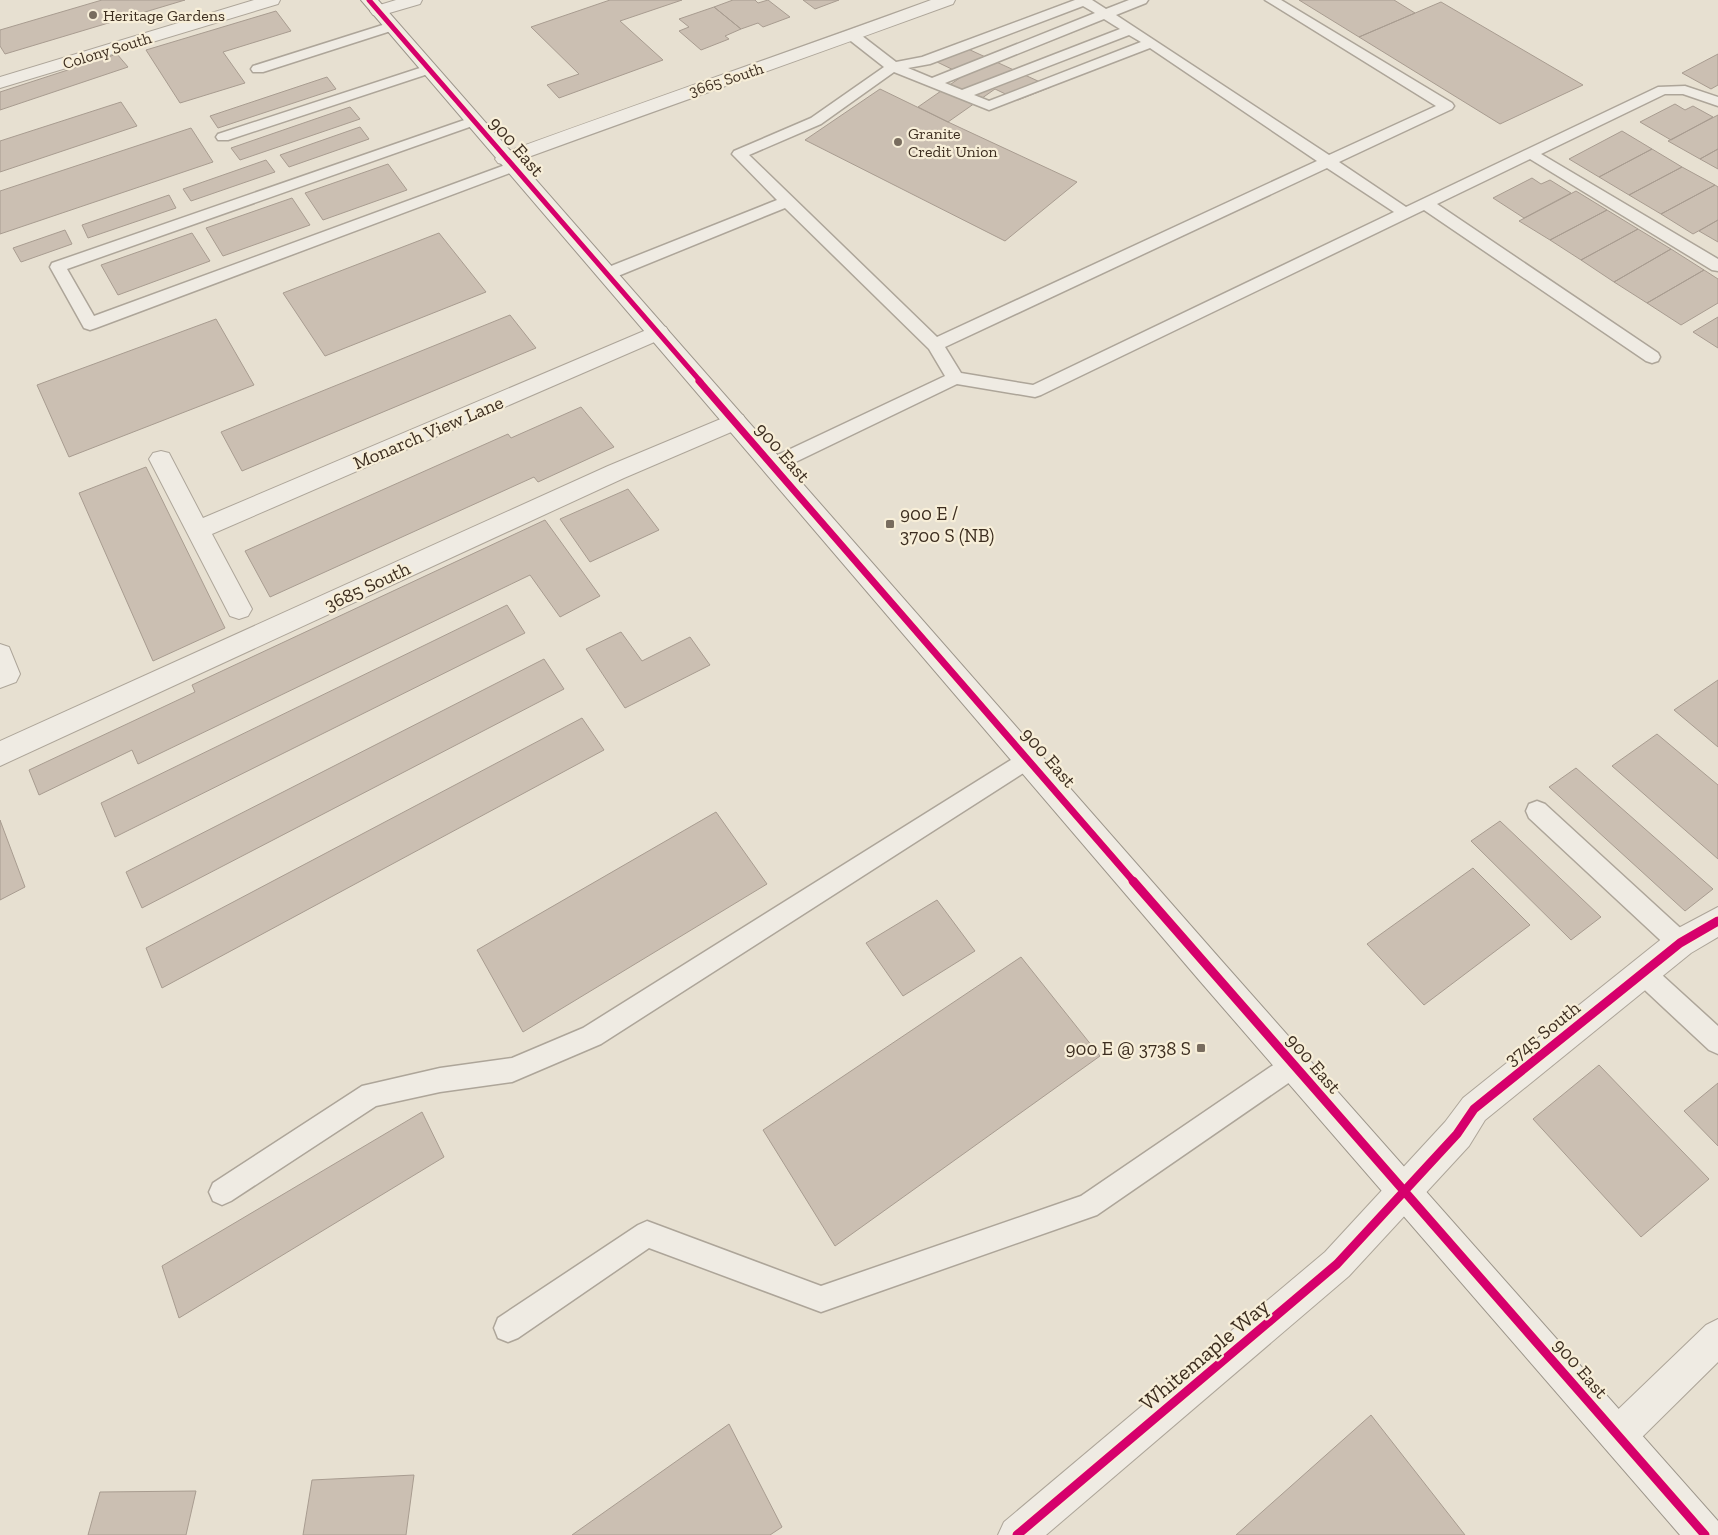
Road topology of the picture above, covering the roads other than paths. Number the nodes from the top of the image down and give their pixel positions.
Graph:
1 (272, 0) edge
2 (414, 0) edge
3 (947, 0) edge
4 (1141, 0) edge
5 (1272, 0) edge
6 (380, 12) edge
7 (1113, 19) edge
8 (852, 35) junction
9 (893, 68) junction
10 (258, 69) dead end
11 (429, 69) junction
12 (917, 77) junction
13 (0, 83) edge
14 (932, 83) junction
15 (947, 89) junction
16 (961, 95) junction
17 (1718, 102) edge
18 (473, 121) junction
19 (223, 137) dead end
20 (1530, 154) junction
21 (1327, 161) junction
22 (509, 163) junction
23 (788, 201) junction
24 (1425, 203) junction
25 (1405, 213) junction
26 (1718, 266) edge
27 (607, 274) junction
28 (658, 332) junction
29 (935, 345) junction
30 (1652, 357) dead end
31 (955, 378) junction
32 (734, 421) junction
33 (161, 459) dead end
34 (773, 465) junction
35 (198, 530) junction
36 (239, 609) dead end
37 (0, 754) edge
38 (1029, 759) junction
39 (1537, 811) dead end
40 (1718, 921) edge
41 (1680, 943) junction
42 (1642, 972) junction
43 (1718, 1042) edge
44 (1294, 1065) junction
45 (1405, 1191) junction
46 (222, 1192) dead end
47 (508, 1328) dead end
48 (1718, 1337) edge
49 (1618, 1435) junction
50 (1017, 1535) edge
51 (1705, 1535) edge

1 - 13 street, Colony South
2 - 6 street
3 - 8 street, 3665 South
4 - 7 lane
5 - 21 lane
6 - 10 lane
6 - 11 street, 900 East
7 - 9 lane
7 - 12 lane
7 - 14 lane
7 - 15 lane
7 - 16 lane
7 - 16 lane
7 - 21 lane
8 - 9 lane
8 - 22 street, 3665 South
9 - 12 lane
9 - 23 lane
11 - 18 street, 900 East
11 - 19 lane
12 - 14 lane
14 - 15 lane
15 - 16 lane
17 - 20 lane
18 - 22 street, 900 East
18 - 22 lane
20 - 24 lane
20 - 26 lane
21 - 25 lane
21 - 29 lane
22 - 27 street, 900 East
23 - 27 lane
23 - 29 lane
24 - 25 lane
24 - 30 lane
25 - 31 lane
27 - 28 street, 900 East
28 - 32 street, 900 East
28 - 35 street, Monarch View Lane
29 - 31 lane
31 - 34 lane
32 - 34 street, 900 East
32 - 37 street, 3685 South
33 - 35 street
34 - 38 street, 900 East
35 - 36 street
38 - 44 street, 900 East
38 - 46 lane
39 - 41 lane
40 - 41 street, 3745 South
41 - 42 street, 3745 South
42 - 43 lane
42 - 45 street, 3745 South
44 - 45 street, 900 East
44 - 47 lane
45 - 49 street, 900 East
45 - 50 street, Whitemaple Way
48 - 49 street
49 - 51 street, 900 East

